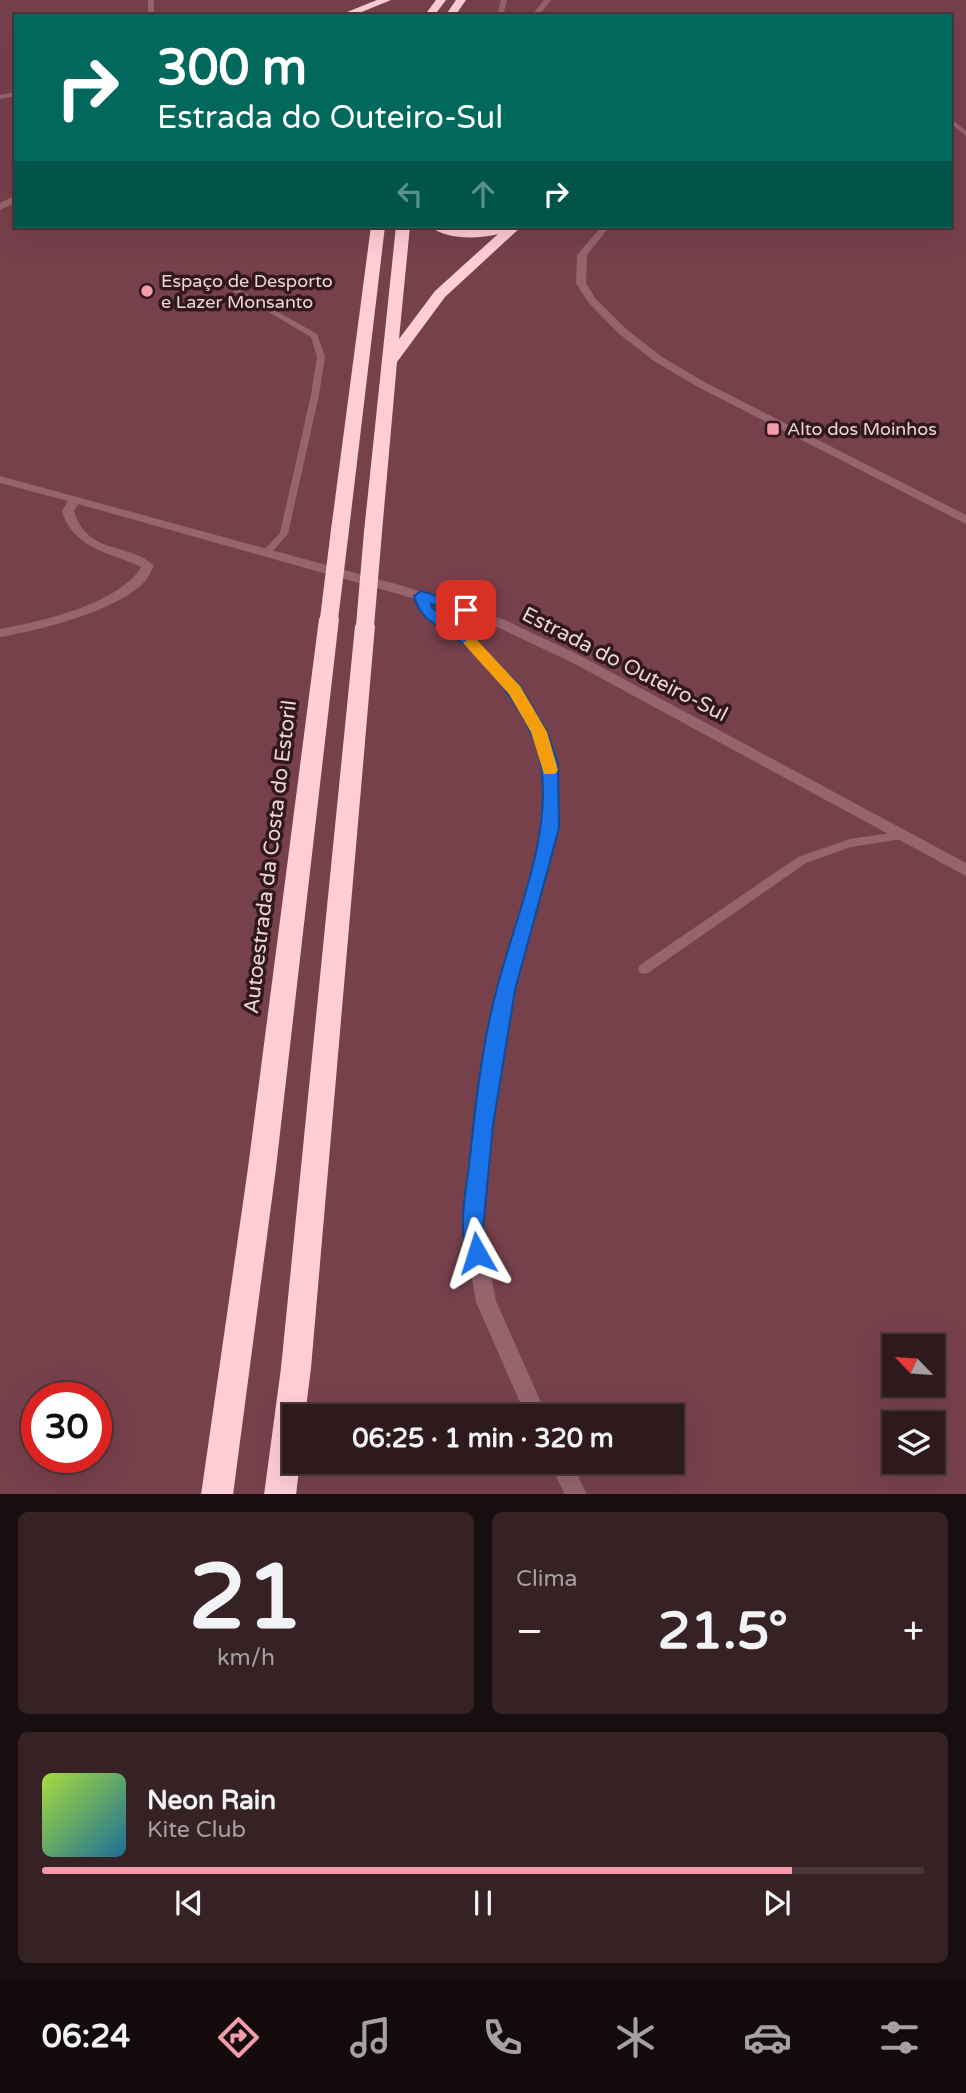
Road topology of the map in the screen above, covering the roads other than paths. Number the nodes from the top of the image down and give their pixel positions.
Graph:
1 (386, 0) edge
2 (548, 0) edge
3 (348, 14) edge
4 (536, 14) edge
5 (952, 122) edge
6 (966, 134) edge
7 (378, 228) edge
8 (403, 228) edge
9 (442, 228) edge
10 (504, 228) edge
11 (513, 228) edge
12 (604, 228) edge
13 (221, 282) dead end
14 (391, 361) junction
15 (0, 479) edge
16 (75, 500) junction
17 (966, 520) edge
18 (268, 552) junction
19 (421, 596) junction
20 (0, 633) edge
21 (904, 835) junction
22 (966, 870) edge
23 (644, 969) dead end
24 (532, 1404) edge
25 (566, 1474) edge
26 (218, 1494) edge
27 (279, 1494) edge
28 (577, 1494) edge

1 - 3 highway
2 - 4 street
5 - 6 street
7 - 26 highway, Autoestrada da Costa do Estoril, bridge
8 - 14 highway
9 - 10 highway
11 - 14 highway
12 - 17 street
13 - 18 street
14 - 27 highway, bridge
15 - 16 street, Estrada do Outeiro-Sul
16 - 18 street, Estrada do Outeiro-Sul
16 - 20 street
18 - 19 street, Estrada do Outeiro-Sul
19 - 21 street, Estrada do Outeiro-Sul
19 - 24 street
21 - 22 street, Estrada do Outeiro-Sul
21 - 23 street
25 - 28 street

